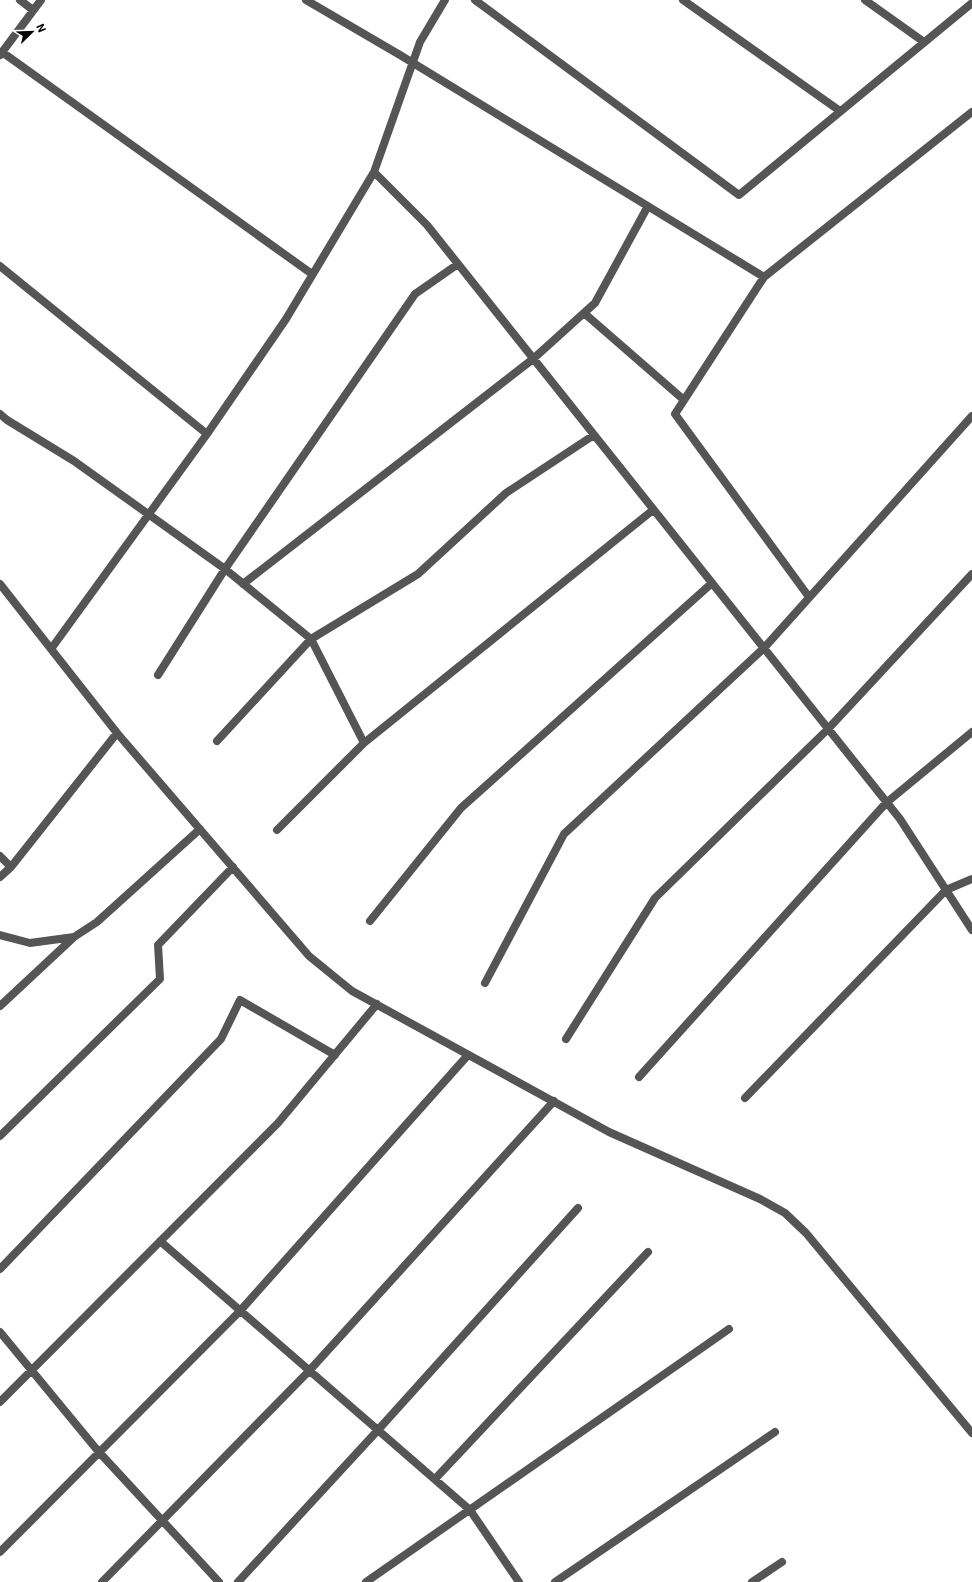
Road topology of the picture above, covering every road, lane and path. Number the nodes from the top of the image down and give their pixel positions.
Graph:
1 (20, 0) edge
2 (41, 0) edge
3 (306, 0) edge
4 (445, 0) edge
5 (475, 0) edge
6 (684, 0) edge
7 (865, 0) edge
8 (972, 2) edge
9 (33, 10) junction
10 (924, 42) junction
11 (1, 53) edge
12 (412, 64) junction
13 (840, 111) junction
14 (972, 112) edge
15 (374, 172) junction
16 (648, 206) junction
17 (458, 264) junction
18 (0, 266) edge
19 (312, 274) junction
20 (764, 277) junction
21 (584, 313) junction
22 (533, 359) junction
23 (684, 400) junction
24 (0, 414) edge
25 (972, 416) edge
26 (207, 434) junction
27 (594, 435) junction
28 (653, 510) junction
29 (149, 514) junction
30 (225, 569) junction
31 (972, 574) edge
32 (712, 583) junction
33 (0, 584) edge
34 (244, 584) junction
35 (809, 597) junction
36 (311, 639) junction
37 (764, 648) junction
38 (51, 649) junction
39 (158, 675) dead end
40 (828, 729) junction
41 (972, 732) edge
42 (117, 733) junction
43 (217, 741) dead end
44 (364, 743) junction
45 (886, 803) junction
46 (200, 829) junction
47 (277, 830) dead end
48 (0, 856) edge
49 (12, 867) junction
50 (233, 867) junction
51 (0, 877) edge
52 (972, 879) edge
53 (946, 890) junction
54 (370, 921) dead end
55 (972, 930) edge
56 (0, 935) edge
57 (74, 937) junction
58 (485, 982) dead end
59 (377, 1004) junction
60 (0, 1006) edge
61 (566, 1039) dead end
62 (468, 1054) junction
63 (335, 1055) junction
64 (639, 1077) dead end
65 (745, 1098) dead end
66 (554, 1101) junction
67 (0, 1136) edge
68 (578, 1208) dead end
69 (160, 1241) junction
70 (648, 1252) dead end
71 (0, 1268) edge
72 (240, 1311) junction
73 (729, 1329) dead end
74 (0, 1332) edge
75 (31, 1370) junction
76 (309, 1371) junction
77 (0, 1402) edge
78 (378, 1430) junction
79 (775, 1432) dead end
80 (972, 1433) edge
81 (99, 1453) junction
82 (435, 1479) junction
83 (470, 1510) junction
84 (162, 1521) junction
85 (0, 1552) edge
86 (782, 1562) dead end
87 (102, 1582) edge
88 (219, 1582) edge
89 (238, 1582) edge
90 (366, 1582) edge
91 (519, 1582) edge
92 (555, 1582) edge
93 (752, 1582) edge

1 - 9 street
2 - 9 street
3 - 12 street
4 - 12 street
5 - 13 street
6 - 13 street
7 - 10 street
8 - 10 street
9 - 11 street
10 - 13 street
11 - 19 street
12 - 15 street
12 - 16 street
14 - 20 street
15 - 17 street
15 - 19 street
16 - 20 street
16 - 21 street
17 - 22 street
17 - 30 street
18 - 26 street
19 - 26 street
20 - 23 street
21 - 22 street
21 - 23 street
22 - 27 street
22 - 34 street
23 - 35 street
24 - 29 street
25 - 35 street
26 - 29 street
27 - 28 street
27 - 36 street
28 - 32 street
28 - 44 street
29 - 30 street
29 - 38 street
30 - 34 street
30 - 39 street
31 - 40 street
32 - 37 street
32 - 54 street
33 - 38 street
34 - 36 street
35 - 37 street
36 - 43 street
36 - 44 street
37 - 40 street
37 - 58 street
38 - 42 street
40 - 45 street
40 - 61 street
41 - 45 street
42 - 46 street
42 - 49 street
44 - 47 street
45 - 53 street
45 - 64 street
46 - 50 street
46 - 57 street
48 - 49 street
49 - 51 street
50 - 59 street
50 - 67 street
52 - 53 street
53 - 55 street
53 - 65 street
56 - 57 street
57 - 60 street
59 - 62 street
59 - 63 street
62 - 66 street
62 - 72 street
63 - 69 street
63 - 71 street
66 - 76 street
66 - 80 street
68 - 78 street
69 - 72 street
69 - 75 street
70 - 82 street
72 - 76 street
72 - 81 street
73 - 83 street
74 - 75 street
75 - 77 street
75 - 81 street
76 - 78 street
76 - 84 street
78 - 82 street
78 - 89 street
79 - 92 street
81 - 84 street
81 - 85 street
82 - 83 street
83 - 90 street
83 - 91 street
84 - 87 street
84 - 88 street
86 - 93 street

